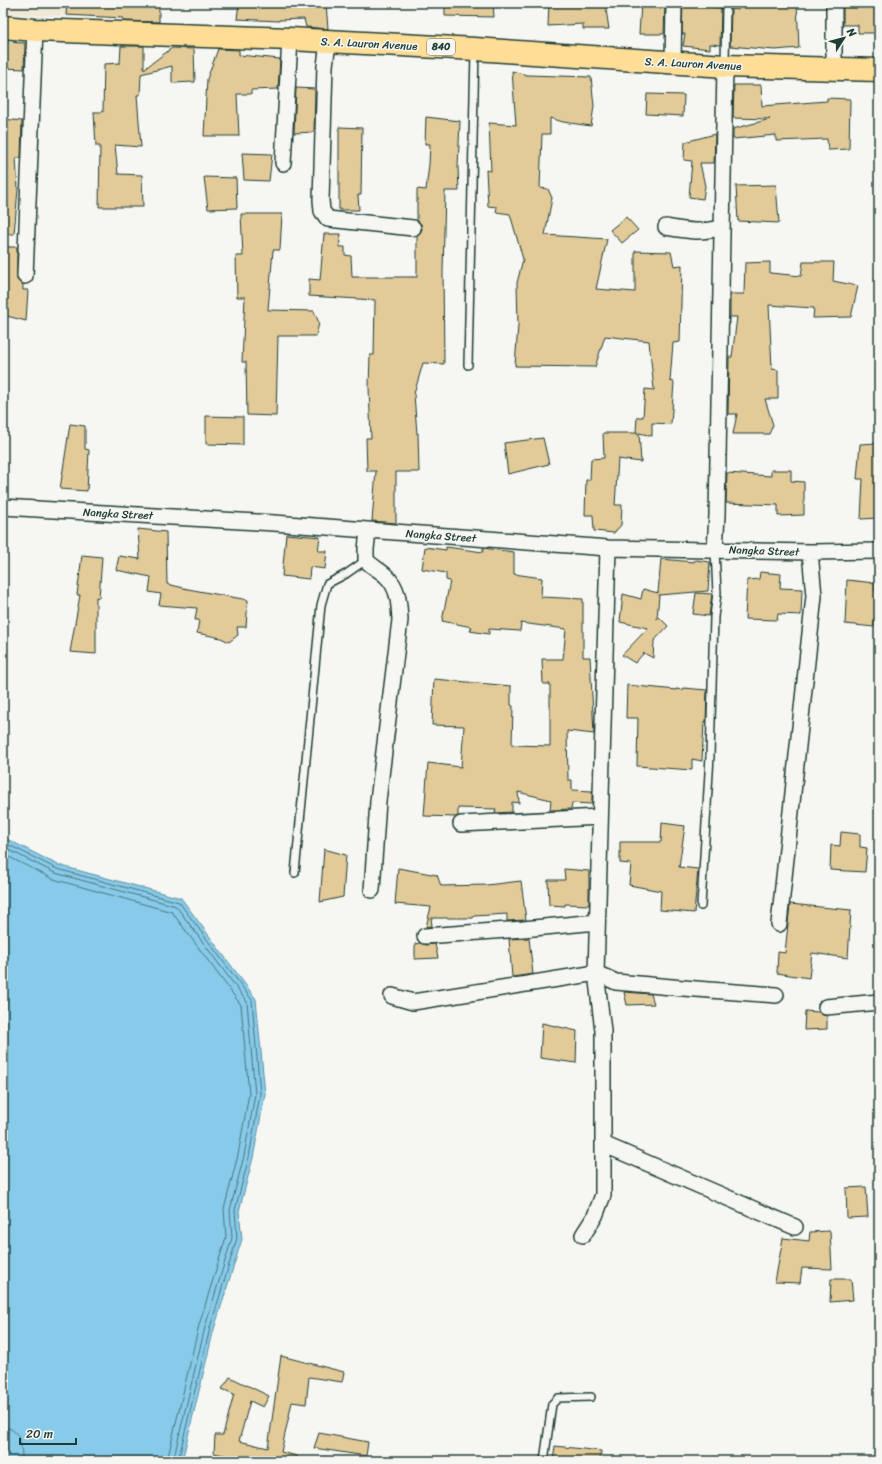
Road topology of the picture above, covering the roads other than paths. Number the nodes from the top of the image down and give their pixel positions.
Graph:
1 (674, 3) edge
2 (726, 3) edge
3 (834, 3) edge
4 (3, 27) edge
5 (35, 30) junction
6 (290, 39) junction
7 (328, 42) junction
8 (475, 49) junction
9 (673, 63) junction
10 (725, 66) junction
11 (834, 69) junction
12 (879, 70) edge
13 (283, 163) dead end
14 (666, 227) dead end
15 (413, 228) dead end
16 (721, 228) junction
17 (25, 276) dead end
18 (468, 365) dead end
19 (3, 507) edge
20 (368, 531) junction
21 (608, 548) junction
22 (715, 550) junction
23 (879, 551) edge
24 (810, 552) junction
25 (366, 560) junction
26 (600, 817) junction
27 (461, 824) dead end
28 (294, 873) dead end
29 (372, 890) dead end
30 (702, 906) dead end
31 (596, 922) junction
32 (779, 924) dead end
33 (425, 936) dead end
34 (596, 974) junction
35 (776, 995) dead end
36 (392, 996) dead end
37 (879, 1002) edge
38 (826, 1007) dead end
39 (603, 1144) junction
40 (795, 1227) dead end
41 (584, 1235) dead end
42 (591, 1397) dead end
43 (544, 1461) edge

1 - 9 street
2 - 10 lane
3 - 11 street
4 - 5 highway, S. A. Lauron Avenue / 840
5 - 6 highway, S. A. Lauron Avenue / 840
5 - 17 street
6 - 7 highway, S. A. Lauron Avenue / 840
6 - 13 street
7 - 8 highway, S. A. Lauron Avenue / 840
7 - 15 street
8 - 9 highway, S. A. Lauron Avenue / 840
8 - 18 lane
9 - 10 highway, S. A. Lauron Avenue / 840
10 - 11 highway, S. A. Lauron Avenue / 840
10 - 16 street
11 - 12 highway, S. A. Lauron Avenue / 840
14 - 16 street
16 - 22 street
19 - 20 street, Nangka Street
20 - 21 street, Nangka Street
20 - 25 street
21 - 22 street, Nangka Street
21 - 26 street
22 - 24 street, Nangka Street
22 - 30 lane
23 - 24 street, Nangka Street
24 - 32 street
25 - 28 lane
25 - 29 street
26 - 27 street
26 - 31 street
31 - 33 street
31 - 34 street
34 - 35 street
34 - 36 street
34 - 39 street
37 - 38 street
39 - 40 street
39 - 41 street
42 - 43 lane

